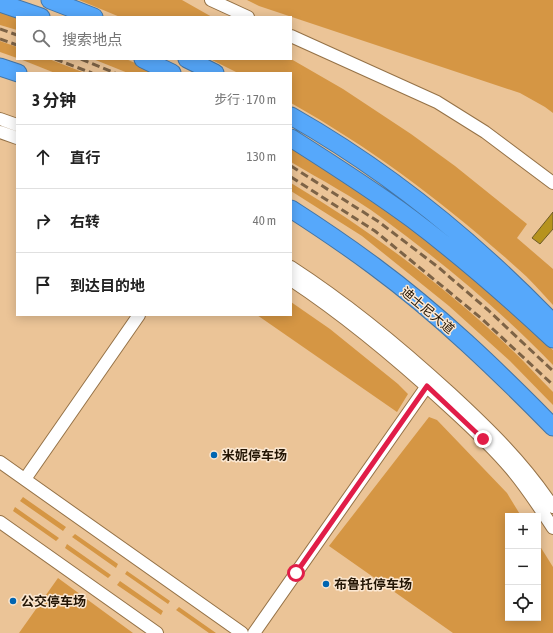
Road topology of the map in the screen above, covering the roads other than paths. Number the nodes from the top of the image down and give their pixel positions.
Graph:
1 (50, 0) edge
2 (211, 0) edge
3 (0, 3) edge
4 (38, 16) edge
5 (91, 16) edge
6 (246, 16) edge
7 (292, 36) edge
8 (145, 60) edge
9 (189, 60) edge
10 (0, 67) edge
11 (16, 72) edge
12 (170, 72) edge
13 (213, 72) edge
14 (292, 117) edge
15 (0, 120) edge
16 (16, 125) edge
17 (0, 132) edge
18 (16, 138) edge
19 (292, 139) edge
20 (553, 183) edge
21 (292, 210) edge
22 (292, 268) edge
23 (292, 281) edge
24 (502, 283) junction
25 (138, 316) edge
26 (553, 319) edge
27 (553, 324) edge
28 (456, 336) junction
29 (553, 339) edge
30 (427, 386) junction
31 (553, 427) edge
32 (553, 442) edge
33 (0, 462) edge
34 (25, 479) junction
35 (553, 507) edge
36 (0, 522) edge
37 (553, 528) edge
38 (157, 633) edge
39 (242, 633) edge
40 (254, 633) edge

1 - 5 highway
2 - 6 street
3 - 4 highway
7 - 20 street
8 - 12 highway
9 - 13 highway
10 - 11 highway
14 - 24 highway
15 - 16 street
17 - 18 street
19 - 24 highway
21 - 28 highway, 迪士尼大道
22 - 35 street
23 - 30 street
24 - 26 highway
24 - 27 highway
24 - 29 highway
25 - 34 street
28 - 31 highway, 迪士尼大道
28 - 32 highway
30 - 37 street
30 - 40 street
33 - 34 street
34 - 39 street
36 - 38 street

